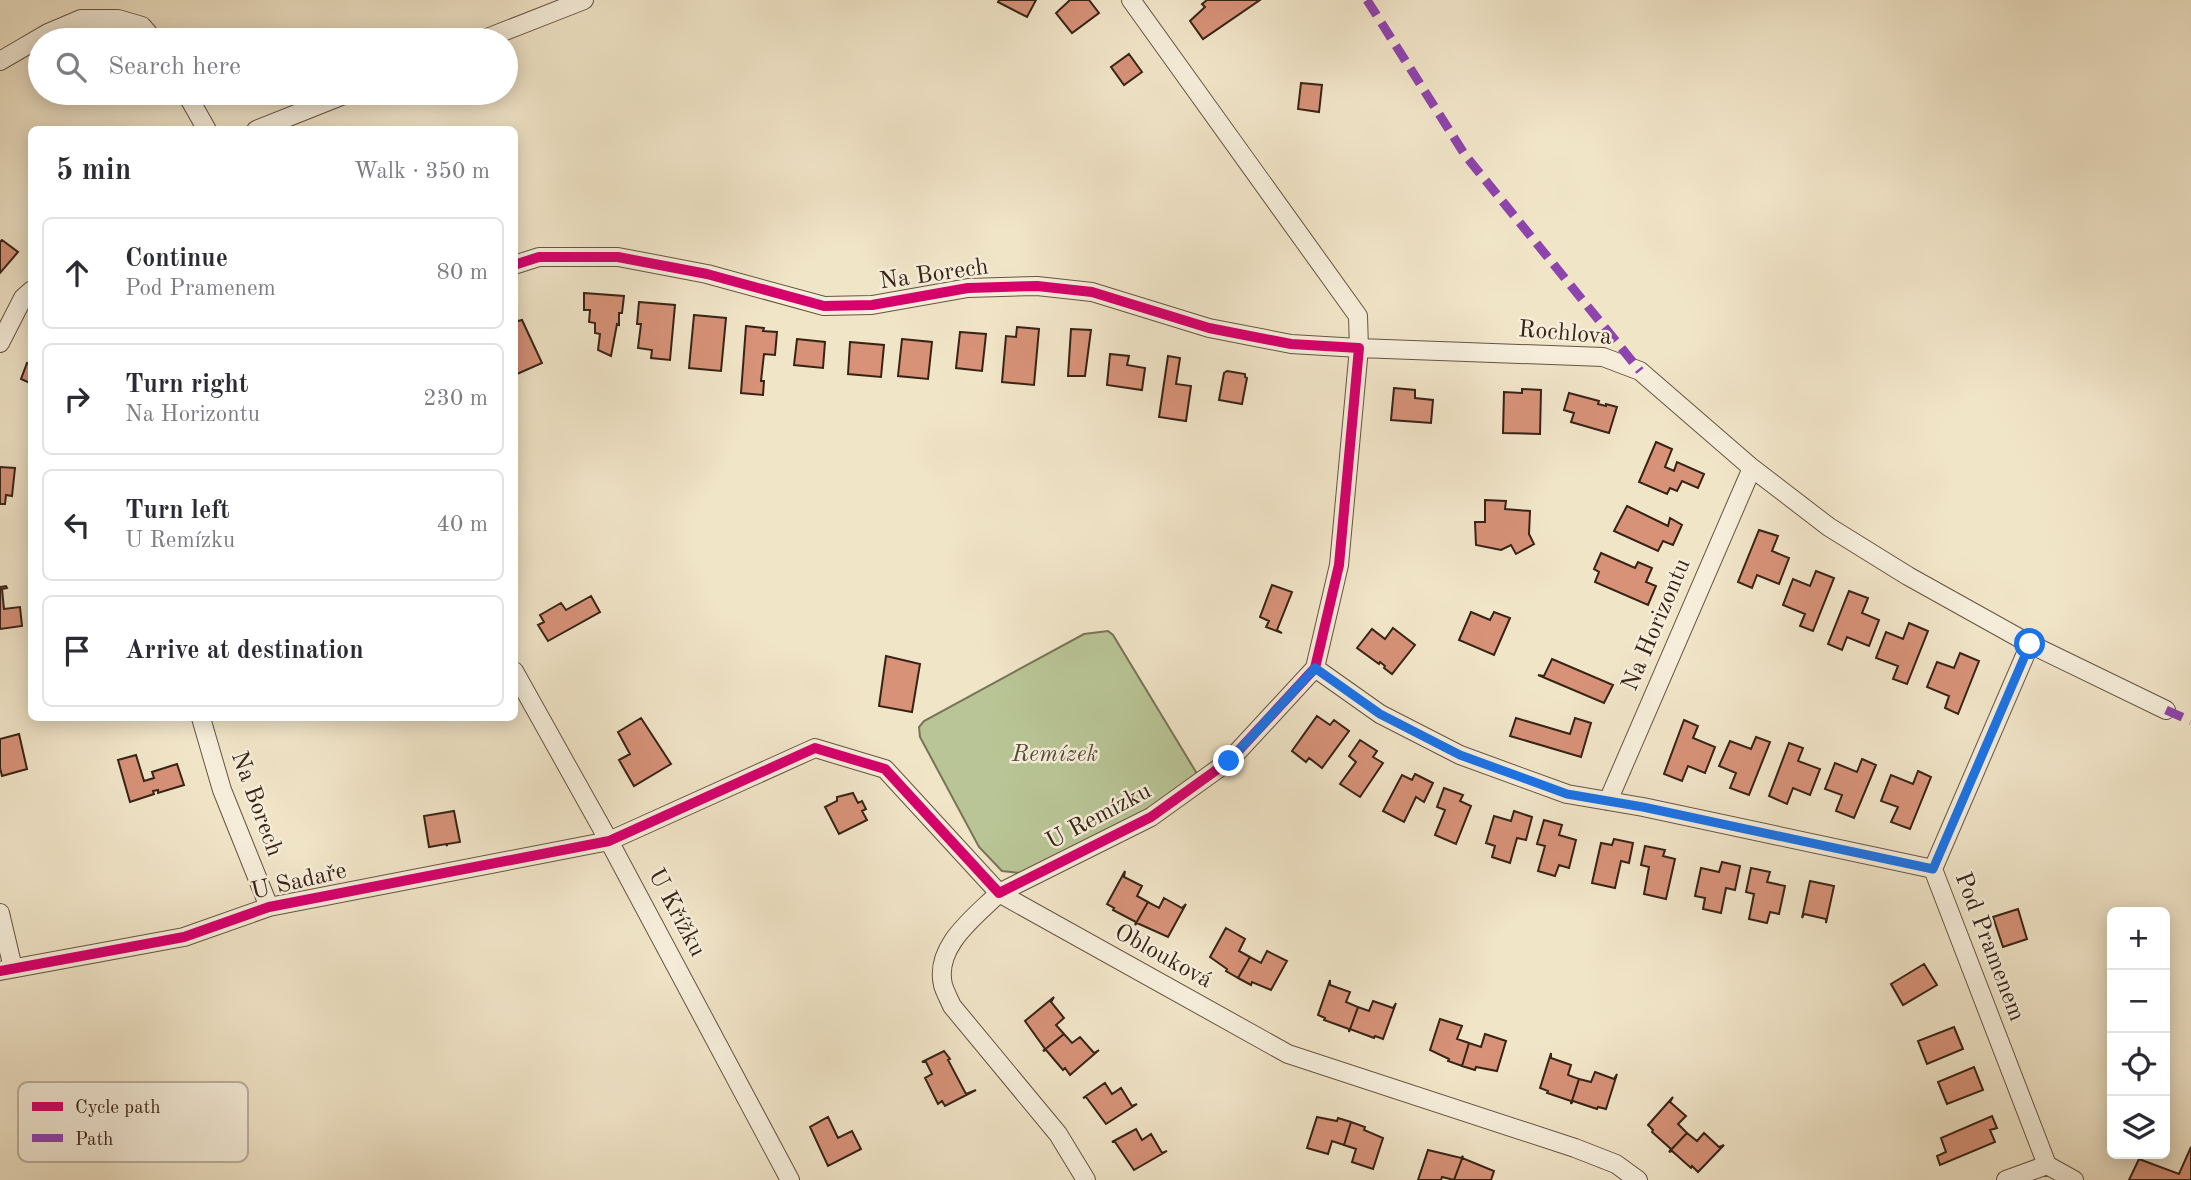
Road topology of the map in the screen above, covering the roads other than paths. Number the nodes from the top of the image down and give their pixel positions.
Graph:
1 (584, 0) edge
2 (1131, 0) edge
3 (60, 28) edge
4 (144, 28) edge
5 (513, 28) edge
6 (28, 45) edge
7 (0, 61) edge
8 (193, 105) edge
9 (319, 105) edge
10 (205, 126) edge
11 (266, 126) edge
12 (518, 264) edge
13 (28, 294) edge
14 (0, 343) edge
15 (1359, 348) junction
16 (1752, 468) junction
17 (2030, 644) junction
18 (1315, 668) junction
19 (518, 678) edge
20 (2166, 710) dead end
21 (202, 721) edge
22 (1608, 801) junction
23 (610, 841) junction
24 (1933, 869) junction
25 (999, 893) junction
26 (269, 907) junction
27 (0, 913) edge
28 (7, 970) edge
29 (2047, 1165) junction
30 (790, 1180) edge
31 (1086, 1180) edge
32 (1639, 1180) edge
33 (2006, 1180) edge
34 (2074, 1180) edge

1 - 5 street
2 - 15 street
3 - 4 street
6 - 7 street
8 - 10 street
9 - 11 street
12 - 15 street, Na Borech
13 - 14 street
15 - 16 street, Rochlova
15 - 18 street, U Remízku
16 - 17 street, Rochlova
16 - 22 street, Na Horizontu
17 - 20 street, Rochlova
17 - 24 street, Pod Pramenem
18 - 22 street
18 - 25 street, U Remízku
19 - 23 street, U Křížku
21 - 26 street, Na Borech
22 - 24 street
23 - 25 street
23 - 26 street, U Sadaře
23 - 30 street, U Křížku
24 - 29 street, Pod Pramenem
25 - 31 street
25 - 32 street, Oblouková
26 - 28 street, U Sadaře
27 - 28 street
29 - 33 street
29 - 34 street

